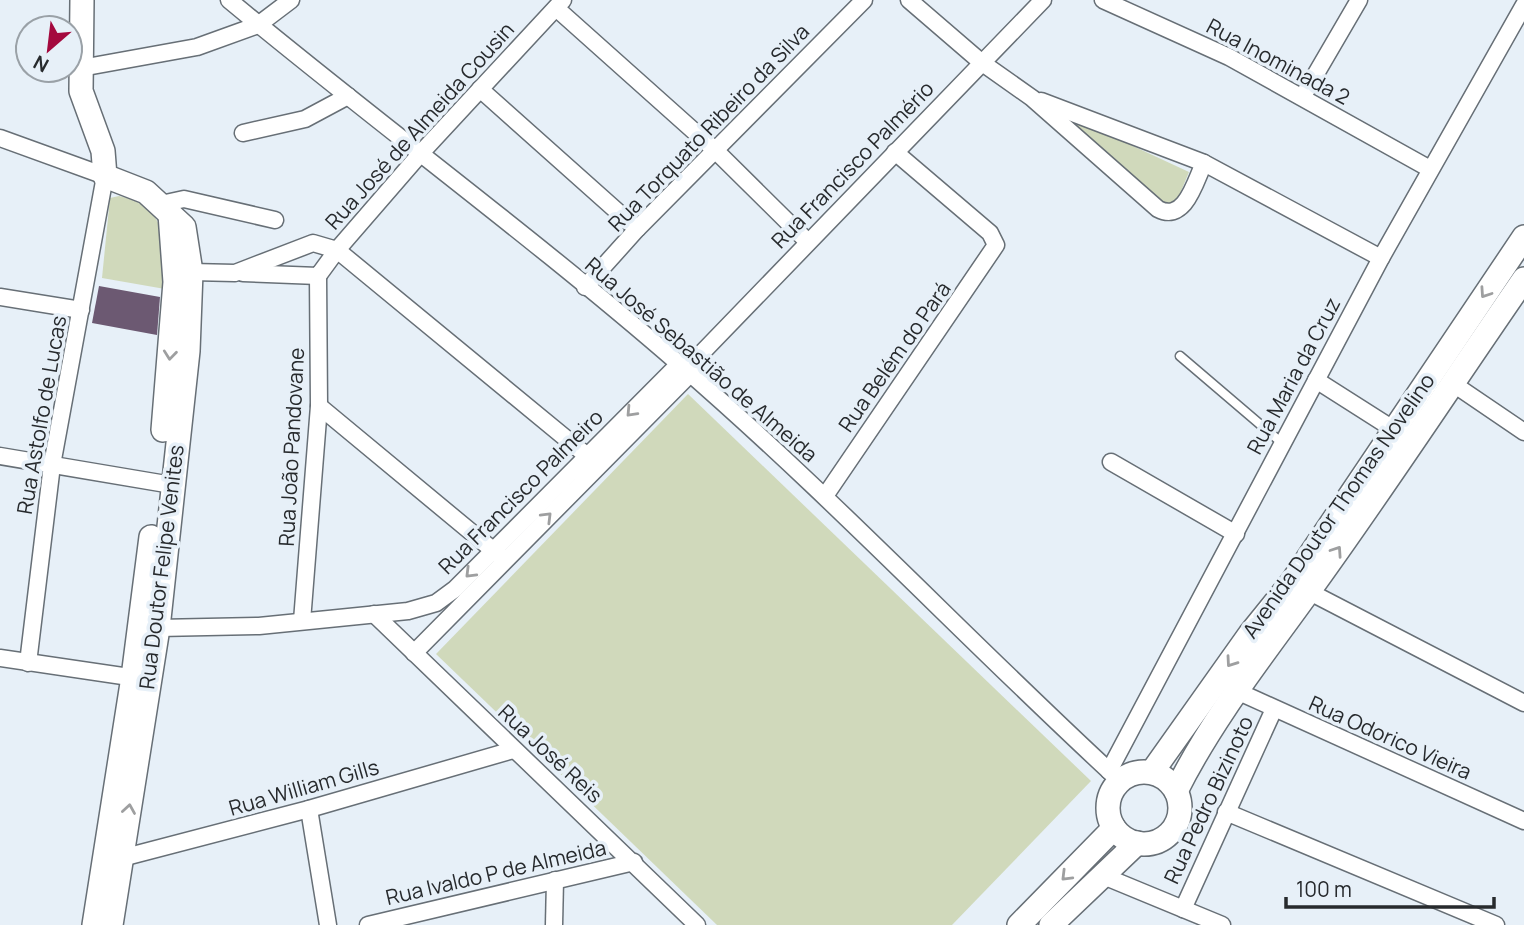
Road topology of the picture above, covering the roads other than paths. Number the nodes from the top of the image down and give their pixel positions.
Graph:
1 (229, 0) edge
2 (291, 0) edge
3 (864, 0) edge
4 (909, 0) edge
5 (1043, 0) edge
6 (1103, 0) edge
7 (1359, 0) edge
8 (559, 4) edge
9 (1524, 5) edge
10 (258, 24) junction
11 (981, 62) junction
12 (84, 67) edge
13 (82, 84) edge
14 (480, 89) junction
15 (348, 96) junction
16 (1303, 96) junction
17 (1032, 98) junction
18 (243, 133) dead end
19 (0, 138) edge
20 (715, 150) junction
21 (895, 152) junction
22 (421, 153) junction
23 (1204, 163) junction
24 (1430, 169) junction
25 (105, 176) junction
26 (166, 209) junction
27 (275, 220) dead end
28 (637, 229) junction
29 (1524, 237) edge
30 (808, 242) junction
31 (337, 250) junction
32 (1381, 258) junction
33 (191, 272) junction
34 (235, 273) junction
35 (318, 276) junction
36 (1524, 279) edge
37 (585, 287) junction
38 (0, 297) edge
39 (81, 310) junction
40 (1180, 356) dead end
41 (688, 367) junction
42 (1316, 380) junction
43 (1452, 383) junction
44 (318, 406) junction
45 (1393, 429) junction
46 (1524, 432) edge
47 (1282, 443) junction
48 (0, 456) edge
49 (593, 461) junction
50 (1111, 462) dead end
51 (52, 465) junction
52 (165, 483) junction
53 (825, 496) junction
54 (1236, 534) junction
55 (499, 555) junction
56 (1300, 587) junction
57 (436, 603) junction
58 (374, 614) junction
59 (448, 618) junction
60 (302, 621) junction
61 (158, 628) junction
62 (414, 653) junction
63 (0, 658) edge
64 (28, 663) junction
65 (141, 678) junction
66 (1239, 692) junction
67 (1524, 703) edge
68 (1274, 709) junction
69 (513, 750) junction
70 (1152, 772) junction
71 (1114, 776) junction
72 (1177, 791) junction
73 (309, 809) junction
74 (1226, 812) junction
75 (1524, 821) edge
76 (1114, 828) junction
77 (1137, 843) junction
78 (113, 861) junction
79 (634, 862) junction
80 (1101, 875) junction
81 (555, 880) junction
82 (1183, 909) junction
83 (94, 925) edge
84 (111, 925) edge
85 (328, 925) edge
86 (368, 925) edge
87 (554, 925) edge
88 (696, 925) edge
89 (1019, 925) edge
90 (1052, 925) edge
91 (1220, 925) edge
92 (1496, 925) edge

1 - 10 street, Rua José Sebastião de Almeida
2 - 10 street
3 - 20 street, Rua Torquato Ribeiro da Silva
4 - 11 street
5 - 11 street, Rua Francisco Palmério
6 - 16 street, Rua Inominada 2
7 - 16 street
8 - 14 street, Rua José de Almeida Cousin
8 - 20 street
9 - 24 street, Rua Maria da Cruz
10 - 12 street
10 - 15 street, Rua José Sebastião de Almeida
11 - 17 street
11 - 21 street, Rua Francisco Palmério
13 - 25 main road
14 - 22 street, Rua José de Almeida Cousin
14 - 28 street
15 - 18 street
15 - 22 street, Rua José Sebastião de Almeida
16 - 24 street, Rua Inominada 2
17 - 23 street
17 - 23 street
19 - 25 street
20 - 28 street, Rua Torquato Ribeiro da Silva
20 - 30 street
21 - 30 street, Rua Francisco Palmério
21 - 53 street, Rua Belém do Pará
22 - 31 street, Rua José de Almeida Cousin
22 - 37 street, Rua José Sebastião de Almeida
23 - 32 street
24 - 32 street, Rua Maria da Cruz
25 - 26 main road, Rua Doutor Felipe Venites
25 - 39 street, Rua Astolfo de Lucas
26 - 27 street
26 - 33 main road, Rua Doutor Felipe Venites
26 -> 52 main road, Rua Doutor Felipe Venites
28 - 37 street, Rua Torquato Ribeiro da Silva
29 -> 45 main road, Avenida Doutor Thomas Novelino
30 - 41 street, Rua Francisco Palmério
31 - 34 street, Rua José de Almeida Cousin
31 - 35 street, Rua José de Almeida Cousin
31 - 49 street
32 - 42 street, Rua Maria da Cruz
33 - 34 street, Rua José de Almeida Cousin
33 - 52 main road, Rua Doutor Felipe Venites
34 - 35 street, Rua José de Almeida Cousin
35 - 44 street, Rua João Pandovane
36 - 43 main road, Avenida Doutor Thomas Novelino
37 - 41 street, Rua José Sebastião de Almeida
38 - 39 street
39 - 51 street, Rua Astolfo de Lucas
40 - 47 lane
41 - 49 street, Rua Francisco Palmeiro
41 - 53 street, Rua José Sebastião de Almeida
42 - 45 street
42 - 47 street, Rua Maria da Cruz
43 - 46 street
56 -> 43 main road, Avenida Doutor Thomas Novelino
44 - 55 street
44 - 60 street, Rua João Pandovane
45 - 56 main road, Avenida Doutor Thomas Novelino
47 - 54 street, Rua Maria da Cruz
48 - 51 street
49 - 55 street, Rua Francisco Palmeiro
50 - 54 street
51 - 52 street
51 - 64 street, Rua Astolfo de Lucas
52 - 61 main road, Rua Doutor Felipe Venites
52 - 65 main road, Rua Doutor Felipe Venites
53 - 71 street, Rua José Sebastião de Almeida
54 - 71 street, Rua Maria da Cruz
55 -> 57 street, Rua Francisco Palmeiro
55 - 59 street, Rua Francisco Palmeiro
56 - 66 main road, Avenida Doutor Thomas Novelino
56 - 67 street
56 -> 70 main road, Avenida Doutor Thomas Novelino
57 - 58 street, Rua Francisco Palmeiro
57 - 59 street
58 - 60 street, Rua Francisco Palmeiro
58 - 62 street, Rua José Reis
59 - 62 street, Rua Francisco Palmeiro
60 - 61 street, Rua Francisco Palmeiro
61 - 65 main road, Rua Doutor Felipe Venites
62 - 69 street, Rua José Reis
63 - 64 street
64 - 65 street
65 - 78 main road, Rua Doutor Felipe Venites
66 - 68 street, Rua Odorico Vieira
66 - 72 main road, Avenida Doutor Thomas Novelino
68 - 74 street, Rua Pedro Bizinoto
68 - 75 street, Rua Odorico Vieira
69 - 73 street, Rua William Gills
69 - 79 street, Rua José Reis
70 - 71 main road
70 - 72 main road
71 - 76 main road
72 - 77 main road
73 - 78 street, Rua William Gills
73 - 85 street
74 - 82 street, Rua Pedro Bizinoto
74 - 92 street
76 - 77 main road
76 -> 89 main road
77 - 80 main road
78 - 83 main road, Rua Doutor Felipe Venites
78 - 84 main road, Rua Doutor Felipe Venites
79 - 81 street, Rua Ivaldo P de Almeida
79 - 88 street, Rua José Reis
80 - 82 street
80 - 90 main road
81 - 86 street, Rua Ivaldo P de Almeida
81 - 87 street
82 - 91 street

